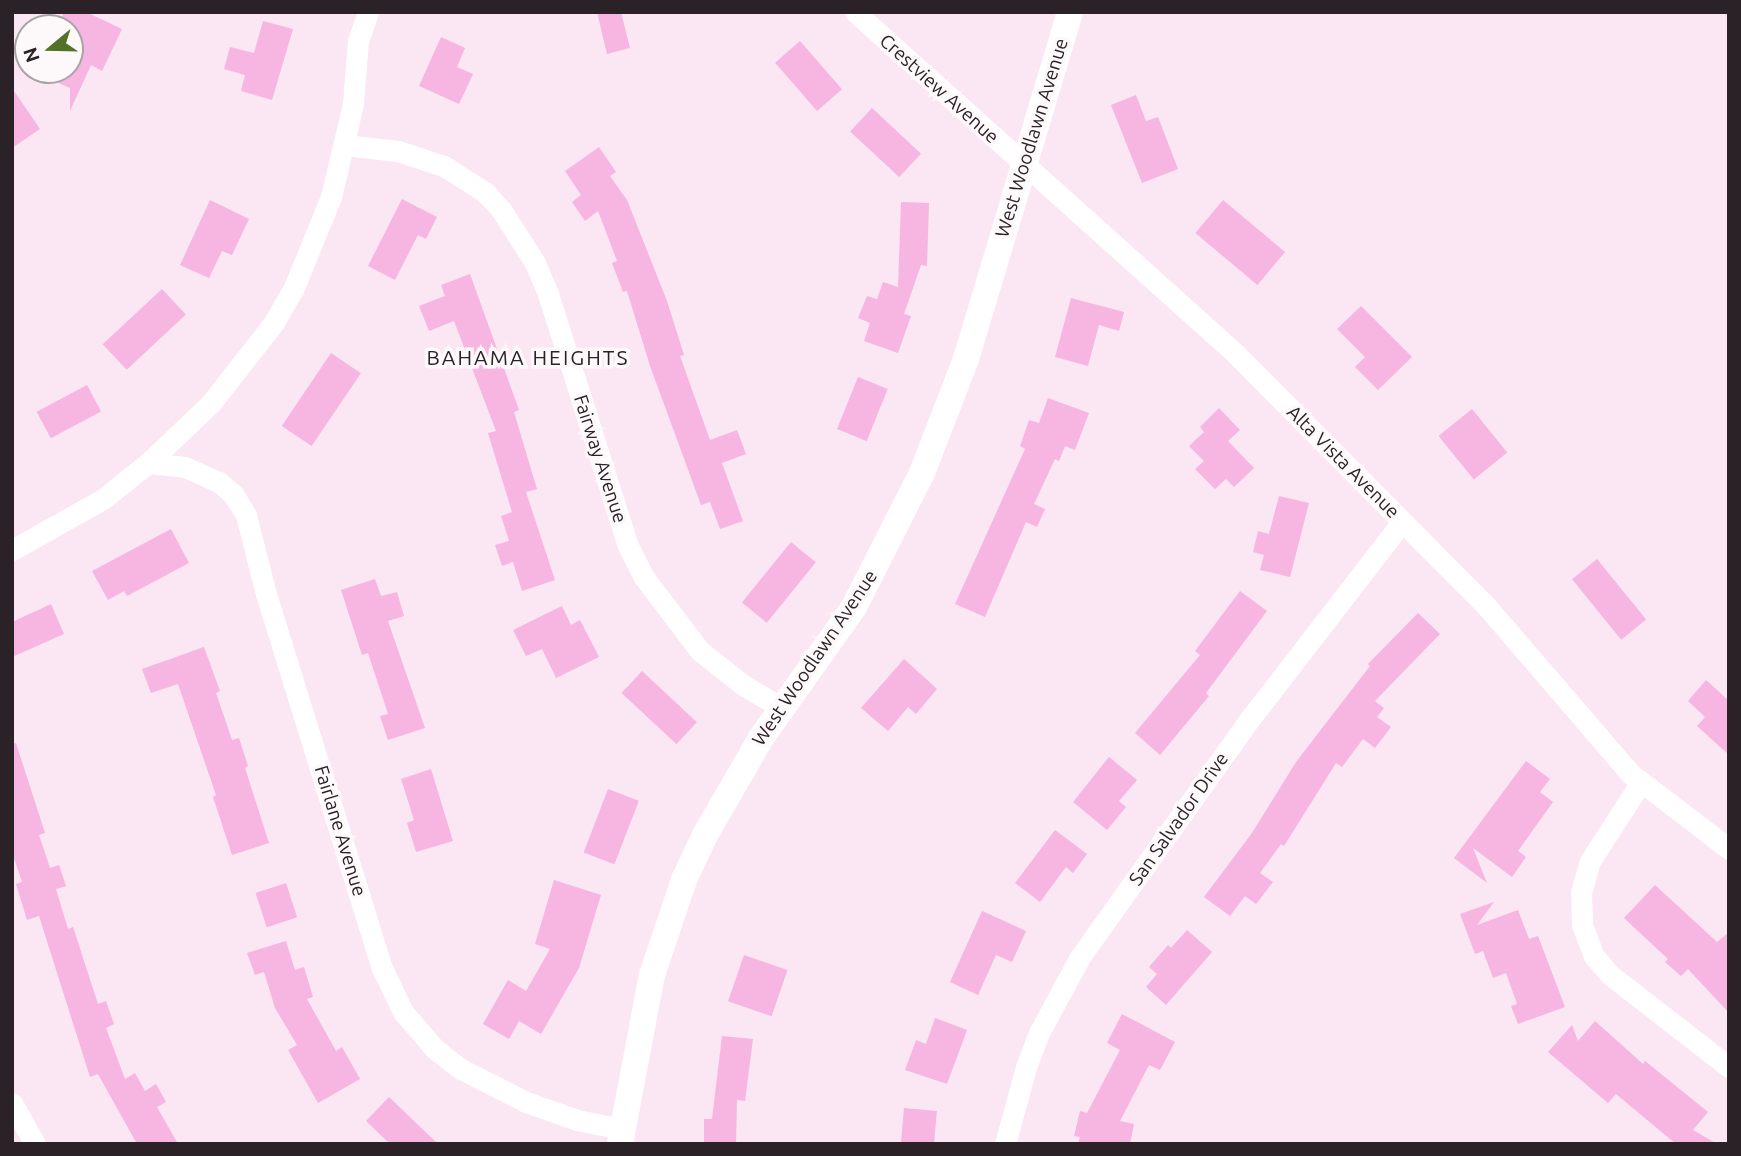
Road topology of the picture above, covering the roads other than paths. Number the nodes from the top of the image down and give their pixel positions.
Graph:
1 (368, 12) edge
2 (855, 12) edge
3 (1070, 12) edge
4 (345, 145) junction
5 (1022, 165) junction
6 (148, 463) junction
7 (1402, 522) junction
8 (12, 550) edge
9 (782, 708) junction
10 (1641, 782) junction
11 (1729, 849) edge
12 (1729, 1067) edge
13 (12, 1102) edge
14 (621, 1136) edge
15 (35, 1144) edge
16 (1006, 1144) edge

1 - 4 street
2 - 5 street, Crestview Avenue
3 - 5 street, West Woodlawn Avenue
4 - 6 street
4 - 9 street, Fairway Avenue
5 - 7 street, Alta Vista Avenue
5 - 9 street, West Woodlawn Avenue
6 - 8 street
6 - 14 street, Fairlane Avenue
7 - 10 street, Alta Vista Avenue
7 - 16 street, San Salvador Drive
9 - 14 street, West Woodlawn Avenue
10 - 11 street, Alta Vista Avenue
10 - 12 street
13 - 15 street

